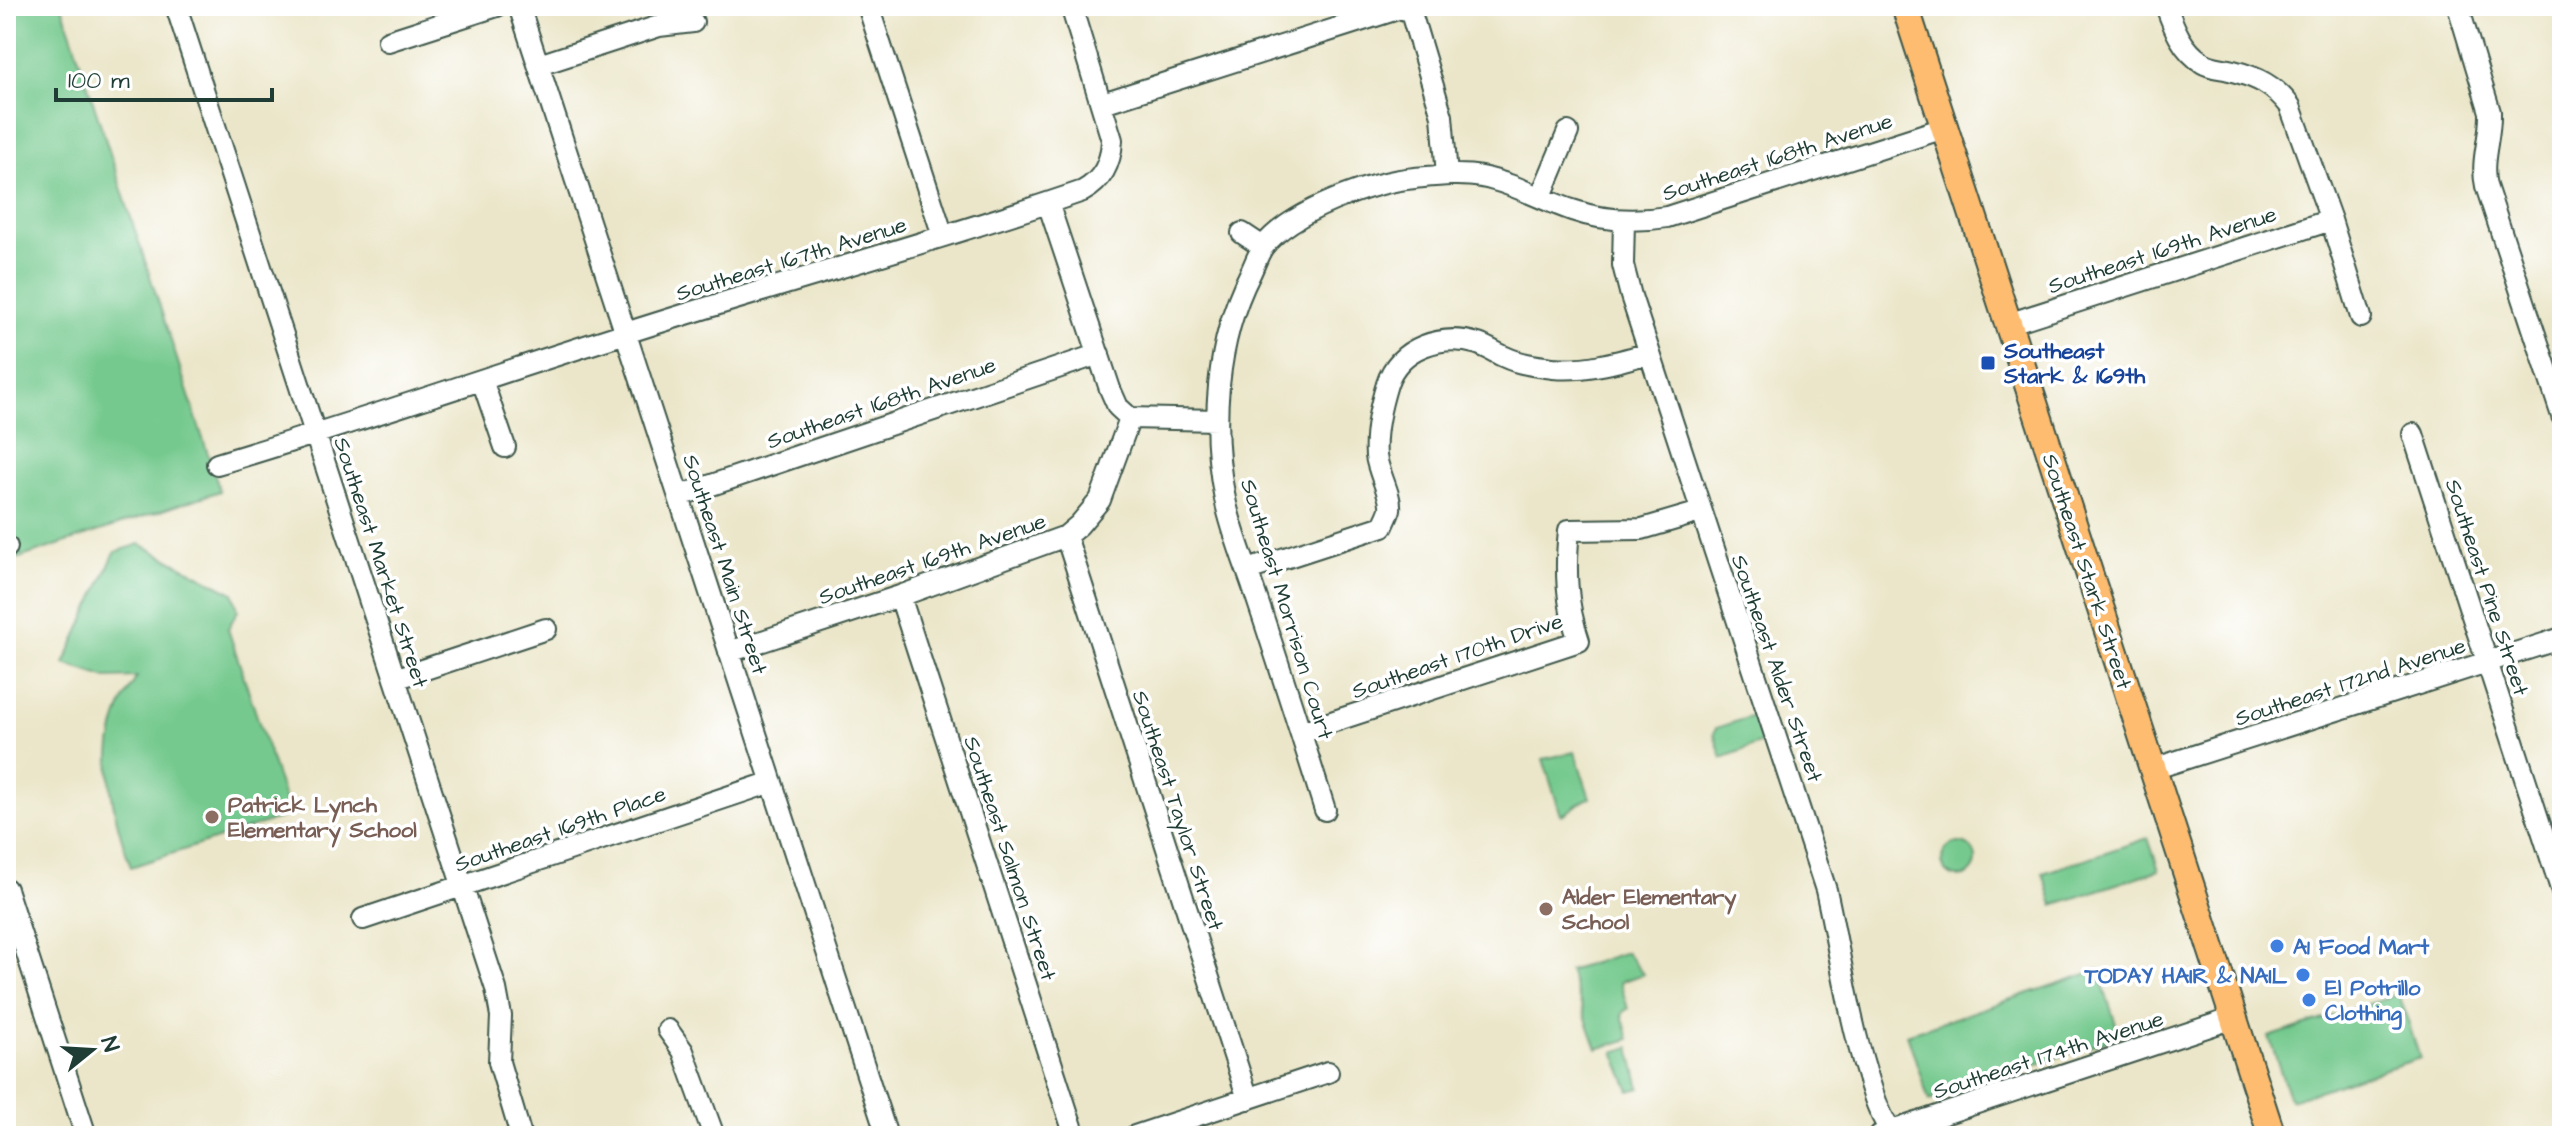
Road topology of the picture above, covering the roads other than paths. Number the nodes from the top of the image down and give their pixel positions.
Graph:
1 (176, 6) edge
2 (497, 6) edge
3 (519, 6) edge
4 (868, 6) edge
5 (1071, 6) edge
6 (1408, 6) edge
7 (1905, 6) edge
8 (2166, 6) edge
9 (2458, 6) edge
10 (693, 22) dead end
11 (388, 41) dead end
12 (539, 65) junction
13 (1103, 103) junction
14 (1944, 128) junction
15 (1568, 132) dead end
16 (1447, 175) junction
17 (1541, 196) junction
18 (1048, 203) junction
19 (1624, 220) junction
20 (2331, 220) junction
21 (1242, 233) dead end
22 (943, 236) junction
23 (1263, 247) junction
24 (2361, 317) dead end
25 (2008, 324) junction
26 (626, 333) junction
27 (1649, 353) junction
28 (1099, 354) junction
29 (482, 380) junction
30 (2562, 416) edge
31 (1130, 418) junction
32 (1217, 420) junction
33 (2413, 434) dead end
34 (316, 435) junction
35 (505, 447) dead end
36 (217, 464) dead end
37 (679, 496) junction
38 (1700, 512) junction
39 (1066, 536) junction
40 (1248, 570) junction
41 (900, 596) junction
42 (546, 629) dead end
43 (2562, 638) edge
44 (729, 652) junction
45 (2487, 662) junction
46 (395, 679) junction
47 (1301, 732) junction
48 (2153, 769) junction
49 (772, 782) junction
50 (1325, 810) dead end
51 (463, 886) junction
52 (6, 889) edge
53 (2562, 892) edge
54 (363, 919) dead end
55 (12, 926) edge
56 (2234, 1018) junction
57 (668, 1030) dead end
58 (1328, 1072) dead end
59 (1248, 1099) junction
60 (1887, 1134) edge
61 (86, 1136) edge
62 (521, 1136) edge
63 (714, 1136) edge
64 (887, 1136) edge
65 (1075, 1136) edge
66 (1135, 1136) edge
67 (2272, 1136) edge

1 - 34 street, Southeast Market Street
2 - 11 street
3 - 12 street, Southeast Main Street
4 - 22 street
5 - 13 street
6 - 13 street
6 - 16 street
7 - 14 main road, Southeast Stark Street
8 - 20 street
9 - 30 street
10 - 12 street
12 - 26 street, Southeast Main Street
13 - 18 street, Southeast 167th Avenue
14 - 19 street, Southeast 168th Avenue
14 - 25 main road, Southeast Stark Street
15 - 17 street
16 - 17 street, Southeast 168th Avenue
16 - 23 street, Southeast 168th Avenue
17 - 19 street, Southeast 168th Avenue
18 - 22 street, Southeast 167th Avenue
18 - 28 street
19 - 27 street, Southeast Alder Street
20 - 24 street
20 - 25 street, Southeast 169th Avenue
21 - 23 street
22 - 26 street, Southeast 167th Avenue
23 - 32 street, Southeast 168th Avenue
25 - 48 main road, Southeast Stark Street
26 - 29 street, Southeast 167th Avenue
26 - 37 street, Southeast Main Street
27 - 38 street, Southeast Alder Street
27 - 40 street
28 - 31 street
28 - 37 street, Southeast 168th Avenue
29 - 34 street, Southeast 167th Avenue
29 - 35 street
31 - 32 street
31 - 39 street, Southeast 169th Avenue
32 - 40 street, Southeast Morrison Court
33 - 45 street, Southeast Pine Street
34 - 36 street, Southeast 167th Avenue
34 - 46 street, Southeast Market Street
37 - 44 street, Southeast Main Street
38 - 47 street, Southeast 170th Drive
38 - 60 street, Southeast Alder Street
39 - 41 street, Southeast 169th Avenue
39 - 59 street, Southeast Taylor Street
40 - 47 street, Southeast Morrison Court
41 - 44 street, Southeast 169th Avenue
41 - 65 street, Southeast Salmon Street
42 - 46 street
43 - 45 street, Southeast 172nd Avenue
44 - 49 street, Southeast Main Street
45 - 48 street, Southeast 172nd Avenue
45 - 53 street, Southeast Pine Street
46 - 51 street, Southeast Market Street
47 - 50 street, Southeast Morrison Court
48 - 56 main road, Southeast Stark Street
49 - 51 street, Southeast 169th Place
49 - 64 street, Southeast Main Street
51 - 54 street, Southeast 169th Place
51 - 62 street, Southeast Market Street
52 - 55 street
55 - 61 street
56 - 60 street, Southeast 174th Avenue
56 - 67 main road, Southeast Stark Street
57 - 63 street
58 - 59 street
59 - 66 street

